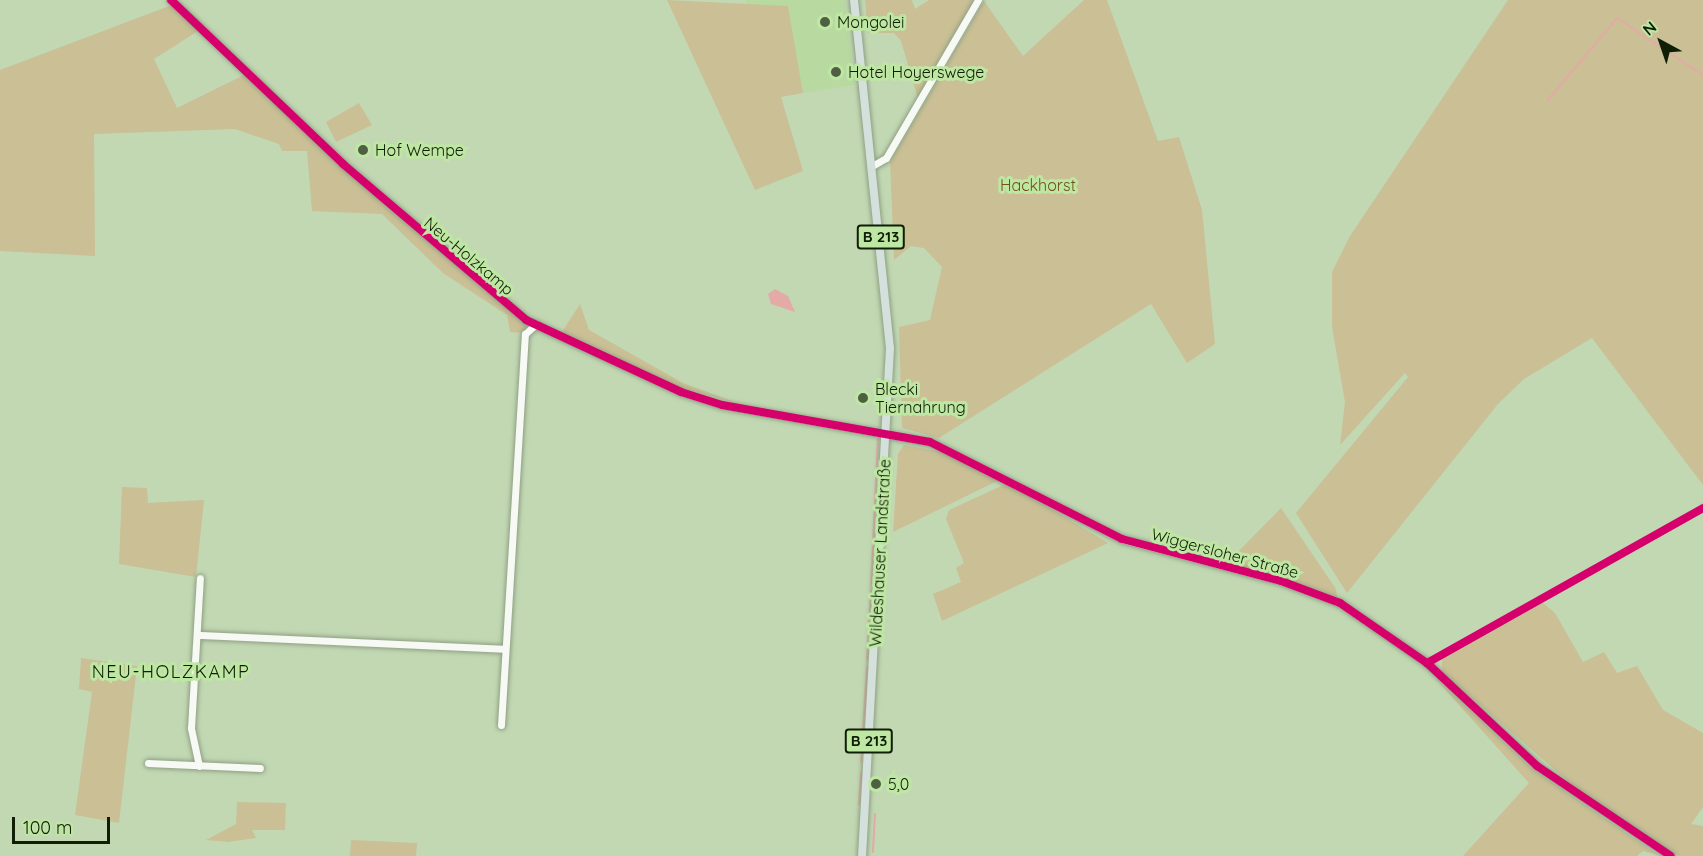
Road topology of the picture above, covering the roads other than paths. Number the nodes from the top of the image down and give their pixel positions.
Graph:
1 (171, 0) edge
2 (854, 0) edge
3 (978, 0) edge
4 (872, 166) junction
5 (536, 324) junction
6 (886, 433) junction
7 (200, 578) dead end
8 (199, 635) junction
9 (505, 649) junction
10 (501, 725) dead end
11 (148, 763) dead end
12 (199, 766) junction
13 (260, 768) dead end
14 (862, 856) edge
15 (1671, 856) edge

1 - 5 street, Neu-Holzkamp
2 - 4 main road, Wildeshauser Landstraße / B 213
3 - 4 street
4 - 6 main road, Wildeshauser Landstraße / B 213
5 - 6 street, Neu-Holzkamp
5 - 9 street
6 - 14 main road, Wildeshauser Landstraße / B 213
6 - 15 street, Wiggersloher Straße
7 - 8 street
8 - 9 street
8 - 12 street
9 - 10 street
11 - 12 street
12 - 13 street

